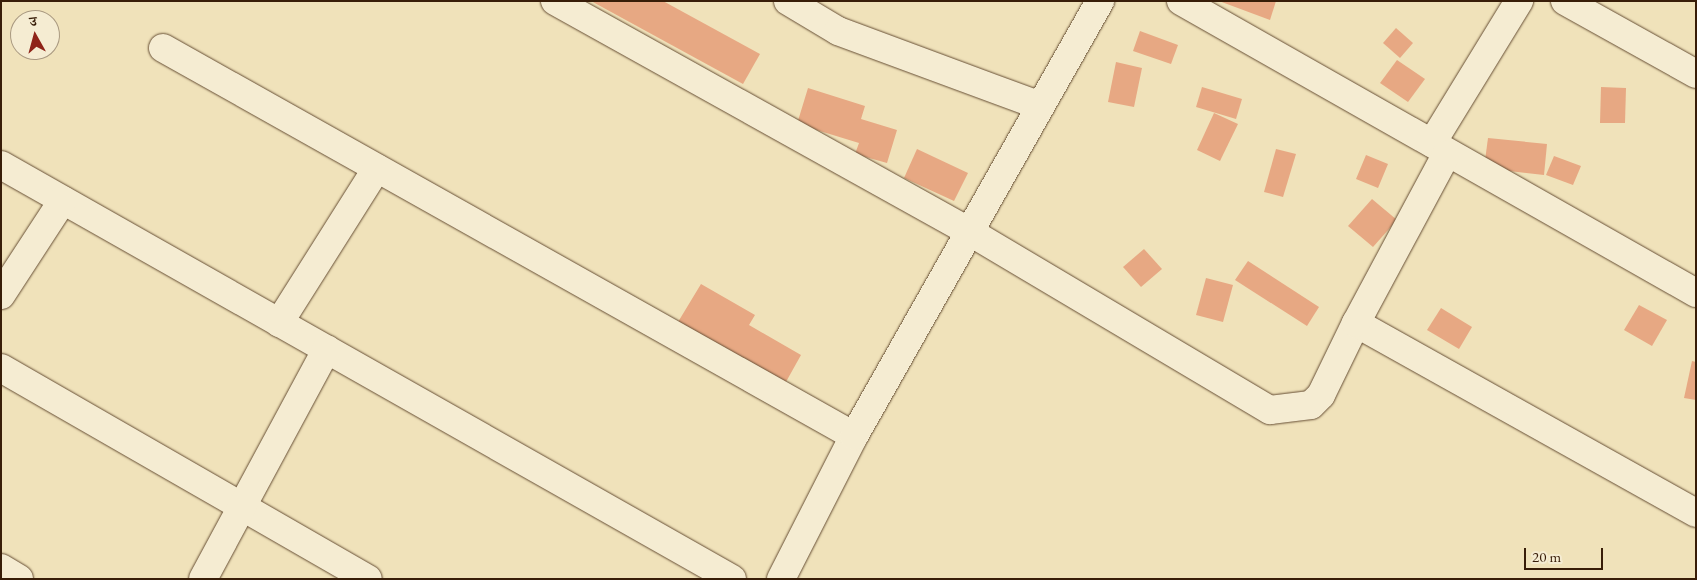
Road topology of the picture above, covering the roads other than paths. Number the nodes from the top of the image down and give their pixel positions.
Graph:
1 (554, 1) edge
2 (788, 1) edge
3 (1100, 1) edge
4 (1181, 1) edge
5 (1519, 1) edge
6 (1565, 1) edge
7 (163, 48) dead end
8 (1696, 74) edge
9 (1041, 106) junction
10 (1439, 149) junction
11 (1, 165) edge
12 (377, 168) junction
13 (64, 200) junction
14 (970, 232) junction
15 (1696, 293) edge
16 (1, 295) edge
17 (279, 322) junction
18 (1356, 323) junction
19 (327, 349) junction
20 (1, 368) edge
21 (854, 436) junction
22 (244, 508) junction
23 (1696, 513) edge
24 (1, 568) edge
25 (19, 579) edge
26 (203, 579) edge
27 (368, 579) edge
28 (732, 579) edge
29 (781, 579) edge

1 - 14 street
2 - 9 street
3 - 9 street
4 - 10 street
5 - 10 street
6 - 8 street
7 - 12 street
9 - 14 street
10 - 15 street
10 - 18 street
11 - 13 street
12 - 17 street
12 - 21 street
13 - 16 street
13 - 17 street
14 - 18 street
14 - 21 street
17 - 19 street
18 - 23 street
19 - 22 street
19 - 28 street
20 - 22 street
21 - 29 street
22 - 26 street
22 - 27 street
24 - 25 street

